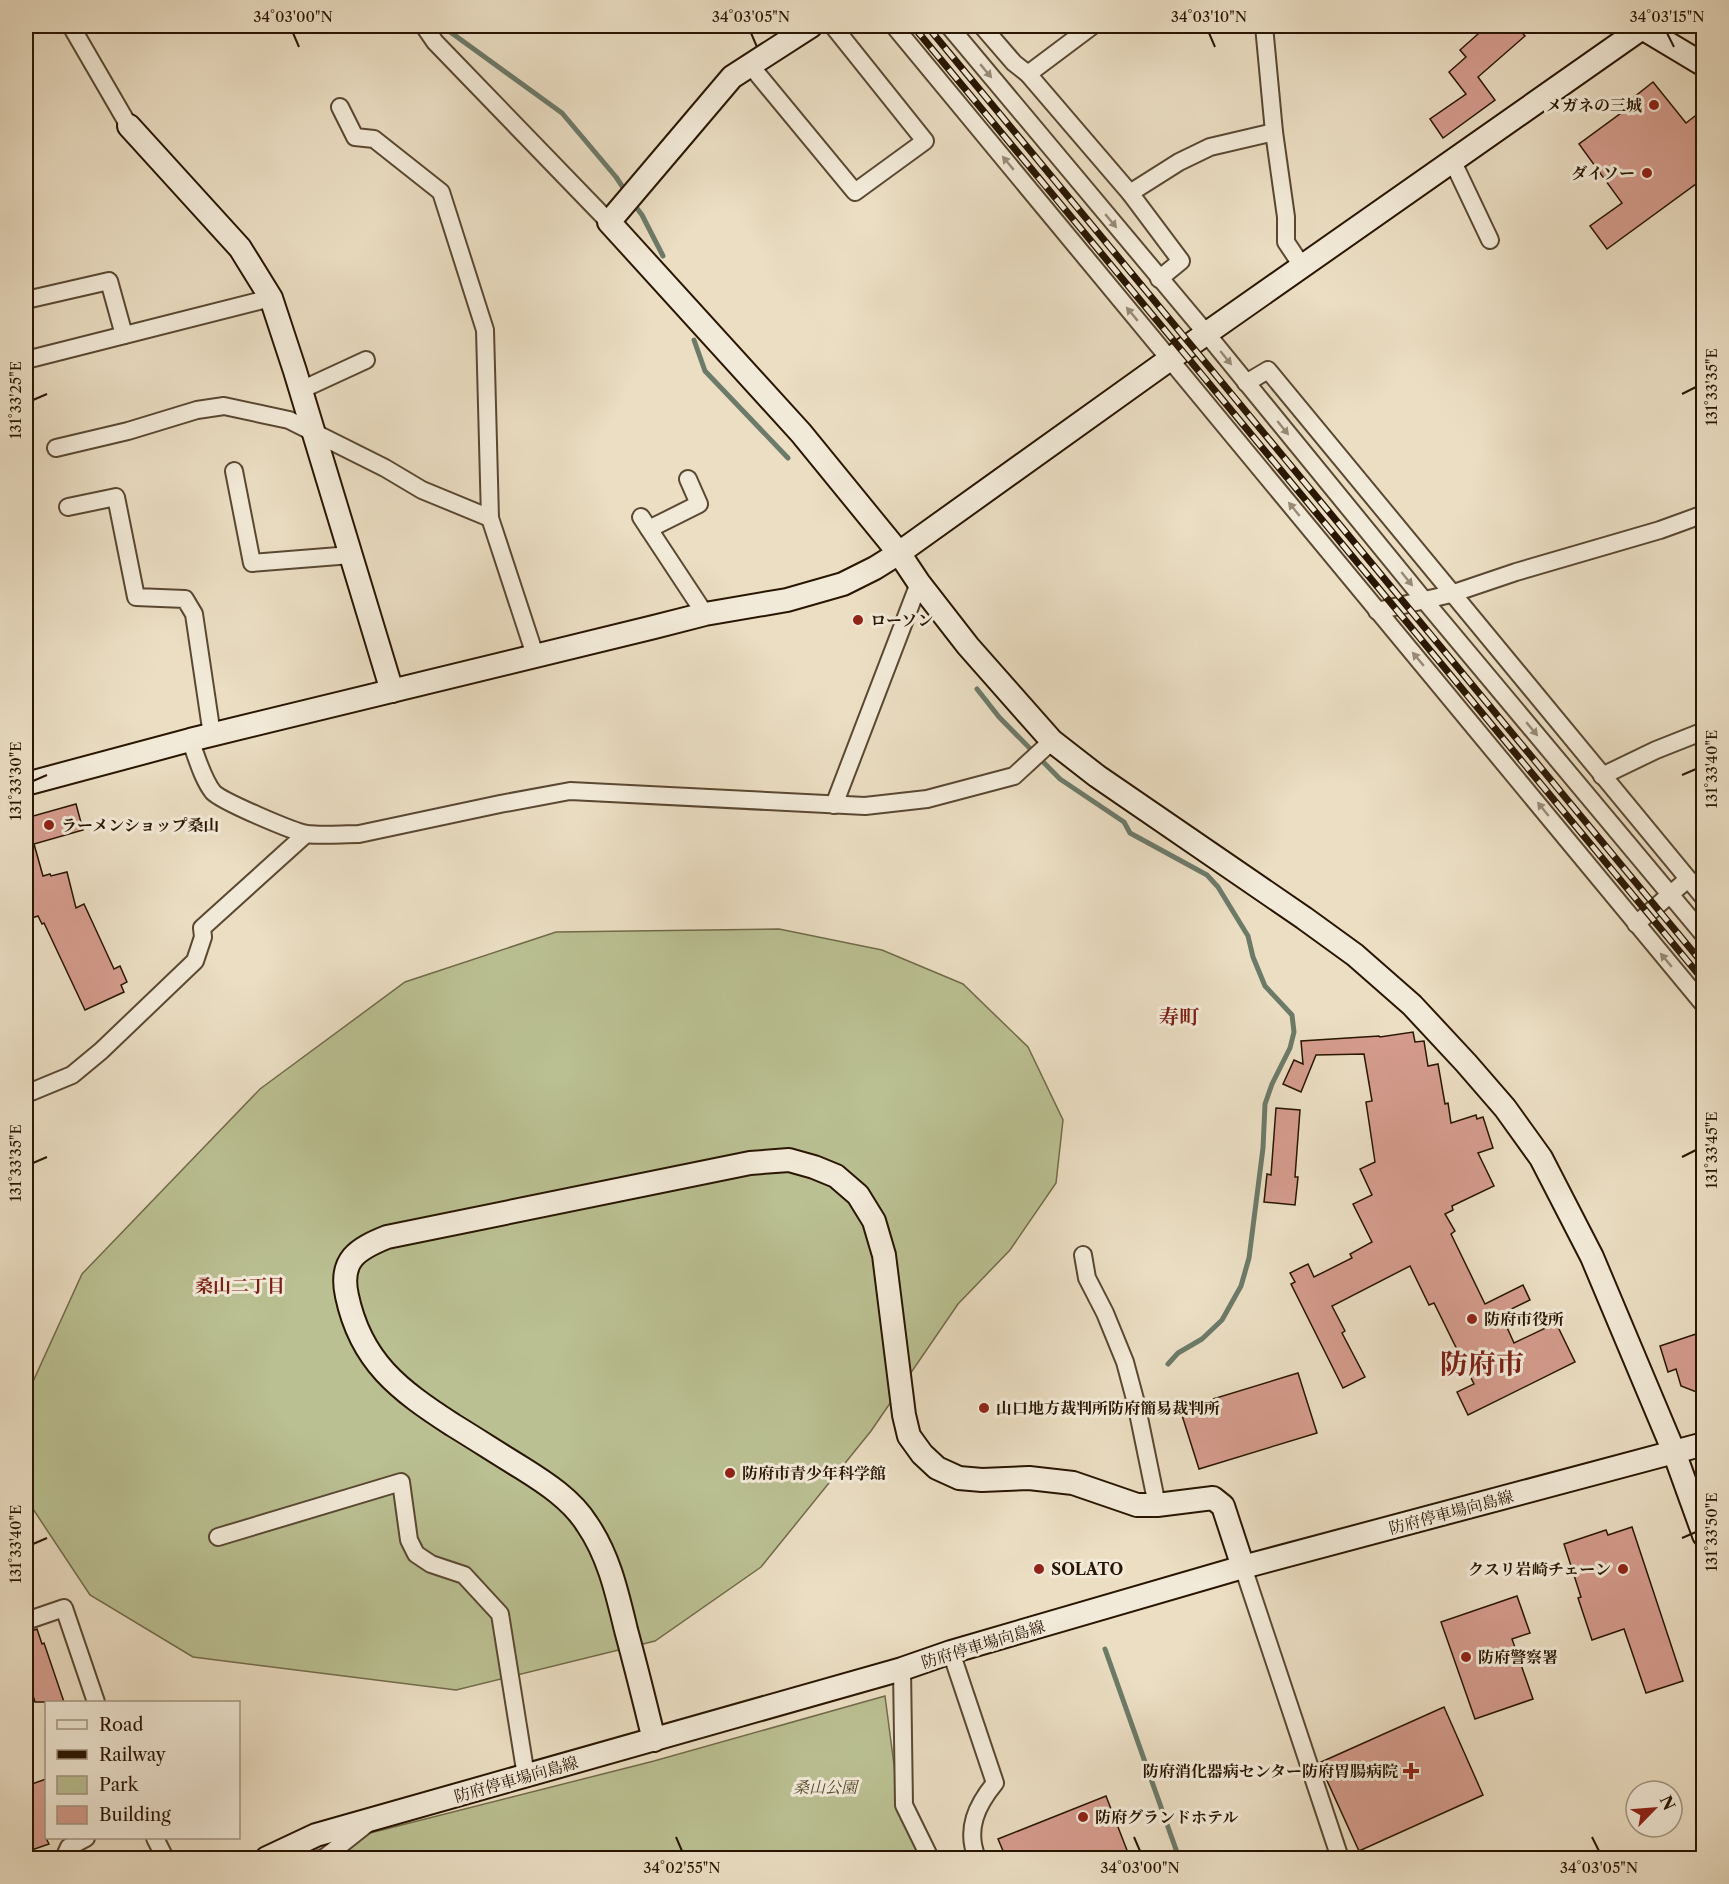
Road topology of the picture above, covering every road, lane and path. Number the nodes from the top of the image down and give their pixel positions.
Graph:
1 (71, 26) edge
2 (424, 26) edge
3 (811, 26) edge
4 (833, 26) edge
5 (894, 26) edge
6 (949, 26) edge
7 (982, 26) edge
8 (1092, 26) edge
9 (1263, 26) edge
10 (1642, 26) edge
11 (750, 65) junction
12 (1704, 65) edge
13 (1028, 74) junction
14 (340, 107) dead end
15 (129, 126) joint
16 (1274, 132) junction
17 (1453, 162) junction
18 (1130, 193) junction
19 (609, 222) junction
20 (1490, 240) dead end
21 (1302, 266) junction
22 (1160, 279) junction
23 (271, 298) junction
24 (26, 300) edge
25 (1206, 333) junction
26 (124, 335) junction
27 (1170, 359) junction
28 (26, 360) edge
29 (366, 360) dead end
30 (1246, 383) junction
31 (301, 390) junction
32 (313, 432) junction
33 (56, 448) dead end
34 (234, 471) dead end
35 (688, 479) dead end
36 (68, 507) dead end
37 (1704, 514) edge
38 (490, 518) junction
39 (899, 553) junction
40 (351, 555) junction
41 (919, 584) junction
42 (1451, 594) junction
43 (1424, 600) junction
44 (1377, 610) junction
45 (705, 614) junction
46 (535, 655) junction
47 (392, 690) junction
48 (1704, 731) edge
49 (212, 735) junction
50 (190, 740) junction
51 (1052, 741) junction
52 (1602, 776) junction
53 (26, 784) edge
54 (834, 805) junction
55 (306, 834) junction
56 (1688, 879) junction
57 (1670, 894) junction
58 (1704, 898) edge
59 (1636, 924) junction
60 (1704, 935) edge
61 (1704, 1005) edge
62 (26, 1094) edge
63 (1083, 1255) dead end
64 (1704, 1444) edge
65 (1674, 1452) junction
66 (1157, 1505) junction
67 (1704, 1535) edge
68 (218, 1537) dead end
69 (1243, 1567) junction
70 (26, 1621) edge
71 (951, 1653) junction
72 (902, 1669) junction
73 (96, 1701) edge
74 (654, 1740) junction
75 (526, 1776) junction
76 (373, 1820) junction
77 (84, 1839) edge
78 (156, 1839) edge
79 (64, 1858) edge
80 (165, 1858) edge
81 (267, 1858) edge
82 (324, 1858) edge
83 (930, 1858) edge
84 (977, 1858) edge
85 (1340, 1858) edge

1 - 15 street
2 - 19 street
3 - 11 street
4 - 11 street
27 -> 5 street
6 -> 22 street
7 - 13 street
8 - 13 street
9 - 16 street
10 - 12 street
10 - 17 street
11 - 19 street
13 - 18 street
14 - 38 street
15 - 23 street
16 - 18 street
16 - 21 street
17 - 20 street
17 - 21 street
18 - 22 street
19 - 39 street
21 - 25 street
22 - 25 street
23 - 26 street
23 - 31 street
24 - 26 street
25 - 27 street
25 -> 30 street
26 - 28 street
27 - 39 street
44 -> 27 street
29 - 31 street
30 - 42 street
30 -> 43 street
31 - 32 street
32 - 33 street
32 - 38 street
32 - 40 street
34 - 40 street
35 - 45 street
36 - 49 street
37 - 42 street
38 - 46 street
39 - 41 street
39 - 45 street
40 - 47 street
41 - 51 street
41 - 54 street
42 - 43 street
42 - 52 street
43 - 44 street
43 -> 57 street
59 -> 44 street
45 - 46 street
46 - 47 street
47 - 49 street
48 - 52 street
49 - 50 street
50 - 53 street
50 - 55 street
51 - 54 street
51 - 65 street
52 - 56 street
54 - 55 street
55 - 62 street
56 - 57 street
56 - 58 street
57 - 59 street
57 - 60 street
61 -> 59 street
63 - 66 street
64 - 65 street, 防府停車場向島線
65 - 67 street
65 - 69 street, 防府停車場向島線
66 - 69 street
66 - 74 street
68 - 75 street
69 - 71 street, 防府停車場向島線
69 - 85 street
70 - 73 street
71 - 72 street, 防府停車場向島線
71 - 84 street
72 - 74 street, 防府停車場向島線
72 - 83 street
74 - 75 street, 防府停車場向島線
75 - 76 street, 防府停車場向島線
76 - 81 street, 防府停車場向島線
76 - 82 street
77 - 79 street
78 - 80 street

